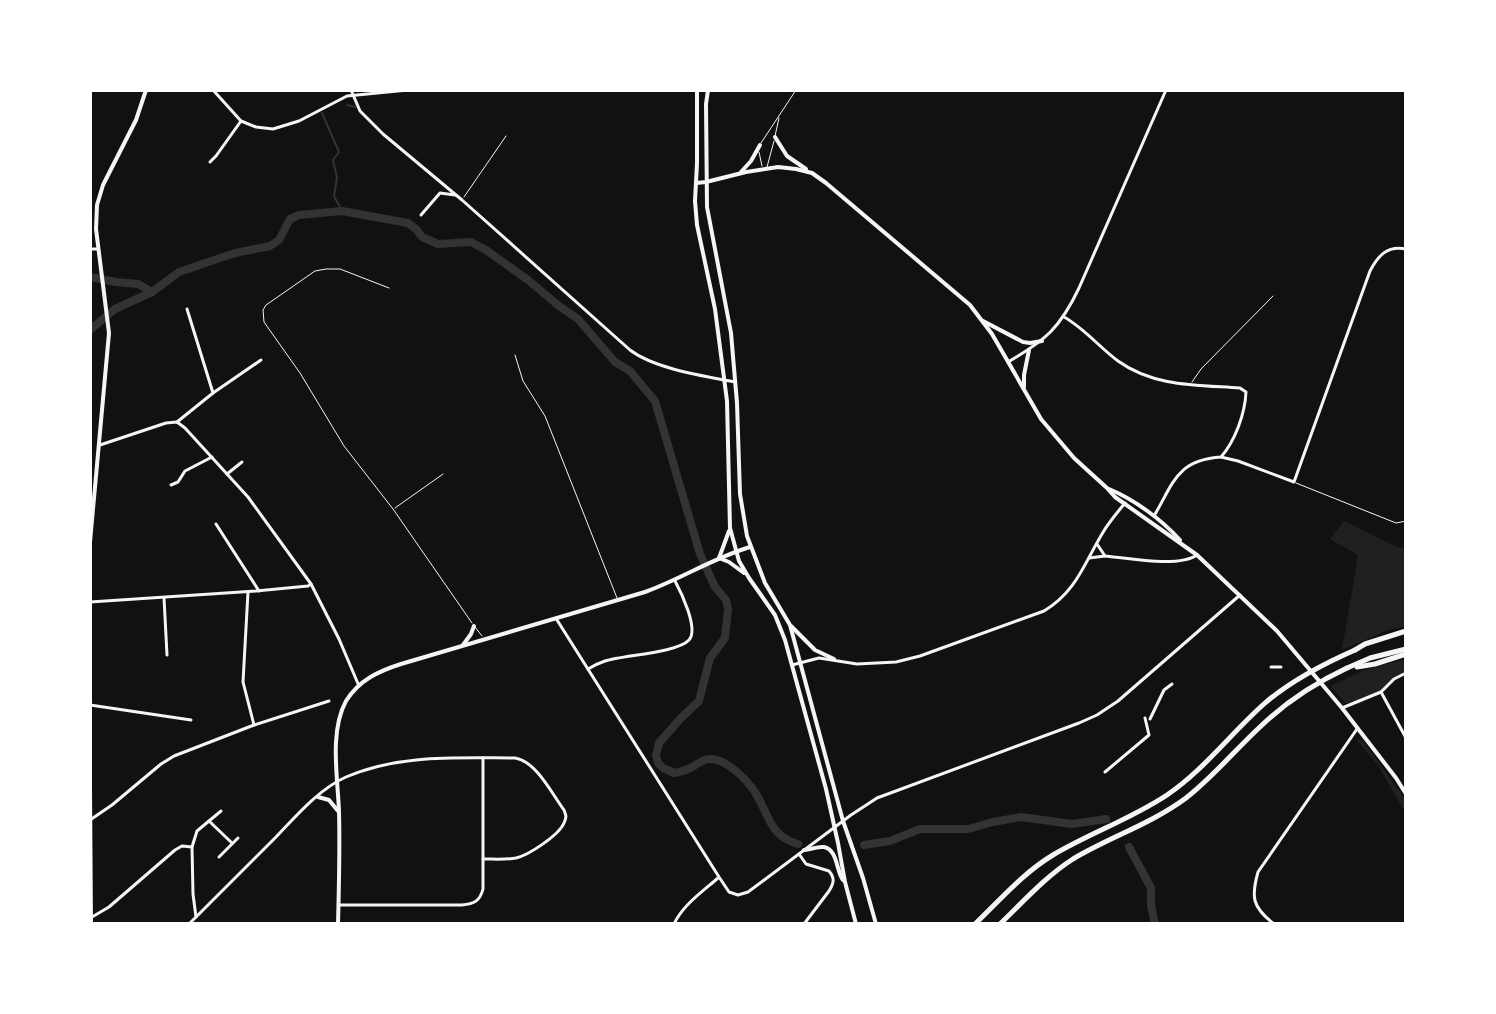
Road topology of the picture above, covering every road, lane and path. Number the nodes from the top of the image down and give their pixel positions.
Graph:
1 (146, 90) edge
2 (213, 90) edge
3 (408, 90) edge
4 (697, 90) edge
5 (708, 90) edge
6 (796, 90) edge
7 (1166, 90) edge
8 (352, 93) edge
9 (779, 115) junction
10 (241, 121) junction
11 (506, 136) dead end
12 (775, 137) junction
13 (760, 145) junction
14 (210, 162) dead end
15 (765, 168) junction
16 (812, 173) junction
17 (740, 174) junction
18 (706, 182) junction
19 (695, 183) junction
20 (455, 194) junction
21 (462, 200) junction
22 (421, 215) dead end
23 (90, 249) edge
24 (98, 249) junction
25 (1406, 249) edge
26 (389, 288) dead end
27 (1273, 296) dead end
28 (187, 309) dead end
29 (1064, 317) junction
30 (981, 319) junction
31 (1042, 341) junction
32 (1029, 350) junction
33 (515, 355) dead end
34 (261, 360) dead end
35 (1008, 362) junction
36 (724, 380) junction
37 (735, 382) junction
38 (1190, 384) junction
39 (1025, 390) junction
40 (213, 393) junction
41 (177, 422) junction
42 (99, 445) junction
43 (212, 457) junction
44 (1221, 457) junction
45 (242, 462) dead end
46 (227, 474) junction
47 (443, 474) dead end
48 (1294, 482) junction
49 (171, 485) dead end
50 (92, 498) edge
51 (1126, 502) junction
52 (393, 509) junction
53 (1154, 516) junction
54 (1406, 521) edge
55 (216, 524) dead end
56 (730, 528) junction
57 (90, 542) edge
58 (1097, 543) junction
59 (1186, 546) junction
60 (750, 547) junction
61 (736, 552) junction
62 (1197, 555) junction
63 (1105, 556) junction
64 (719, 558) junction
65 (1089, 558) junction
66 (749, 578) junction
67 (675, 581) junction
68 (311, 584) junction
69 (259, 591) junction
70 (248, 592) junction
71 (1240, 595) junction
72 (164, 598) junction
73 (618, 601) junction
74 (90, 602) edge
75 (556, 619) junction
76 (790, 625) junction
77 (474, 626) junction
78 (1406, 633) edge
79 (485, 640) junction
80 (462, 647) junction
81 (1406, 652) edge
82 (167, 655) dead end
83 (834, 659) junction
84 (800, 662) junction
85 (792, 665) junction
86 (1271, 667) dead end
87 (1281, 667) dead end
88 (588, 669) junction
89 (1406, 673) edge
90 (1172, 684) dead end
91 (359, 686) junction
92 (1381, 692) junction
93 (329, 701) dead end
94 (90, 705) edge
95 (1342, 708) junction
96 (191, 720) dead end
97 (254, 725) junction
98 (1357, 729) junction
99 (1406, 738) edge
100 (483, 758) junction
101 (1105, 772) dead end
102 (337, 781) junction
103 (90, 788) edge
104 (1406, 794) edge
105 (318, 797) junction
106 (90, 807) edge
107 (221, 811) dead end
108 (339, 812) junction
109 (90, 820) edge
110 (209, 821) junction
111 (843, 821) junction
112 (834, 828) junction
113 (238, 838) dead end
114 (232, 843) junction
115 (192, 847) junction
116 (804, 850) junction
117 (798, 854) junction
118 (219, 857) dead end
119 (483, 859) junction
120 (91, 869) edge
121 (719, 877) junction
122 (845, 882) junction
123 (339, 905) junction
124 (91, 917) edge
125 (196, 917) junction
126 (91, 924) edge
127 (189, 924) edge
128 (338, 924) edge
129 (674, 924) edge
130 (804, 924) edge
131 (856, 924) edge
132 (876, 924) edge
133 (975, 924) edge
134 (1000, 924) edge
135 (1274, 924) edge

1 - 24 street
2 - 10 street
3 - 8 street
4 - 19 street
5 - 18 street
6 - 9 lane
7 - 29 street
8 - 10 street
8 - 20 street
9 - 12 lane
9 - 13 lane
10 - 14 street
11 - 21 lane
12 - 15 lane
12 - 16 street
13 - 15 lane
13 - 17 street
15 - 16 street
15 - 17 street
16 - 30 street
17 - 18 street
18 - 19 street
18 - 37 street
19 - 36 street
20 - 21 street
20 - 22 street
21 - 36 street
23 - 24 street
24 - 42 street
25 - 48 street
26 - 52 lane
27 - 38 lane
28 - 40 street
29 - 31 street
29 - 38 street
30 - 31 street
30 - 35 street
31 - 32 street
32 - 35 street
32 - 39 street
33 - 73 lane
34 - 40 street
35 - 39 street
36 - 37 street
36 - 56 street
37 - 60 street
38 - 44 street
39 - 51 street
40 - 41 street
41 - 42 street
41 - 43 street
42 - 50 street
43 - 46 street
43 - 49 street
44 - 48 street
44 - 53 street
45 - 46 street
46 - 68 street
47 - 52 lane
48 - 54 lane
50 - 57 street
51 - 53 street
51 - 58 street
51 - 59 street
52 - 77 lane
53 - 59 street
55 - 69 street
56 - 61 street
56 - 64 street
58 - 63 street
58 - 65 street
59 - 62 street
60 - 61 street
60 - 76 street
61 - 64 street
61 - 66 street
62 - 63 street
62 - 71 street
63 - 65 street
64 - 66 street
64 - 67 street
65 - 83 street
66 - 85 street
67 - 73 street
67 - 88 street
68 - 69 street
68 - 91 street
69 - 70 street
70 - 72 street
70 - 97 street
71 - 95 street
71 - 111 street
72 - 74 street
72 - 82 street
73 - 75 street
75 - 79 street
75 - 88 street
76 - 83 street
76 - 84 street
77 - 79 lane
77 - 80 street
78 - 133 highway
79 - 80 street
80 - 91 street
81 - 134 highway
83 - 84 street
84 - 85 street
84 - 111 street
85 - 112 street
86 - 87 street
88 - 121 street
89 - 92 street
90 - 101 street
91 - 102 street
92 - 95 street
92 - 99 street
93 - 97 street
94 - 96 street
95 - 98 street
97 - 109 street
98 - 104 street
98 - 135 street
100 - 102 street
100 - 119 street
100 - 119 street
102 - 105 street
102 - 108 street
103 - 106 street
105 - 108 street
105 - 125 street
106 - 109 street
107 - 110 street
108 - 123 street
109 - 120 street
110 - 114 street
110 - 115 street
111 - 112 street
111 - 132 street
112 - 116 street
112 - 122 street
113 - 114 street
114 - 118 street
115 - 124 street
115 - 125 street
116 - 117 street
116 - 122 street
117 - 121 street
117 - 130 street
119 - 123 street
120 - 124 street
121 - 129 street
122 - 131 street
123 - 128 street
124 - 126 street
125 - 127 street

